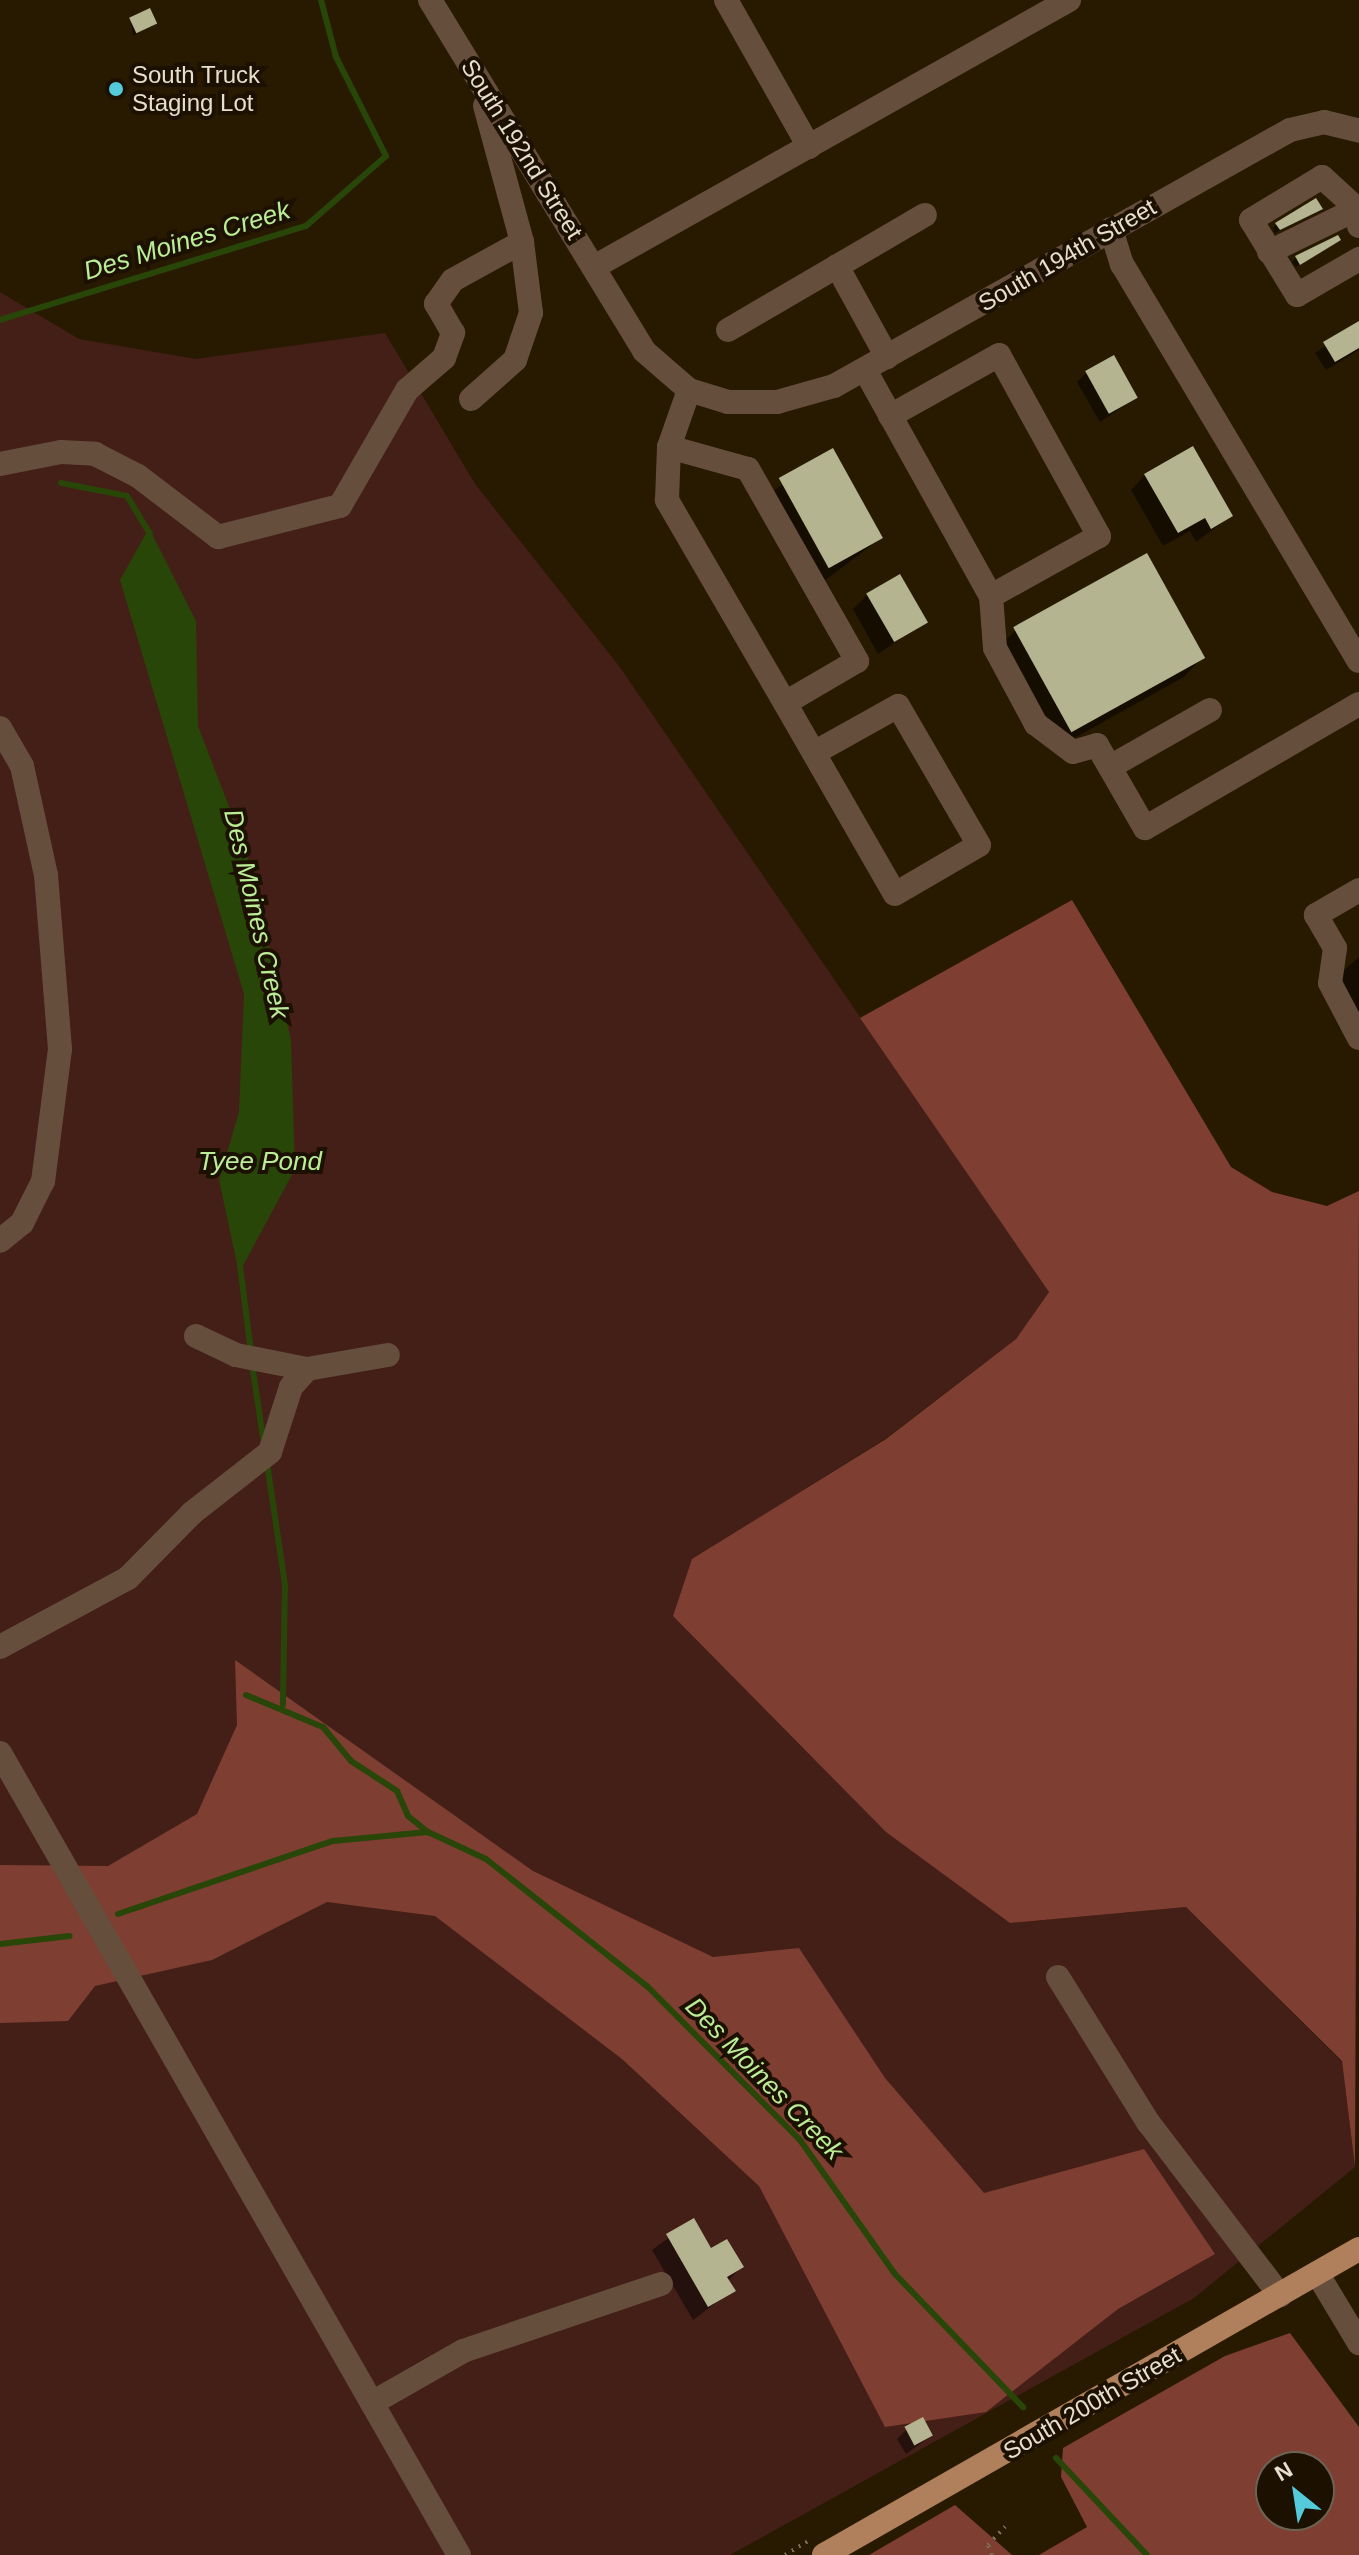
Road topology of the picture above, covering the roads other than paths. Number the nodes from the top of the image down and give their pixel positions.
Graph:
1 (430, 0) edge
2 (726, 0) edge
3 (1069, 0) edge
4 (1035, 8) edge
5 (473, 69) junction
6 (1359, 131) edge
7 (809, 147) junction
8 (1358, 214) edge
9 (925, 215) dead end
10 (1111, 229) junction
11 (522, 242) junction
12 (1269, 252) junction
13 (1359, 259) edge
14 (837, 266) junction
15 (594, 267) junction
16 (728, 330) dead end
17 (887, 357) junction
18 (865, 370) junction
19 (689, 390) junction
20 (471, 399) dead end
21 (890, 416) junction
22 (669, 447) junction
23 (0, 464) edge
24 (991, 596) junction
25 (1359, 661) edge
26 (785, 703) junction
27 (1359, 704) edge
28 (1210, 710) dead end
29 (0, 728) edge
30 (814, 753) junction
31 (1110, 767) junction
32 (1359, 890) edge
33 (1359, 1038) edge
34 (0, 1241) edge
35 (196, 1336) dead end
36 (388, 1355) dead end
37 (307, 1369) junction
38 (0, 1647) edge
39 (0, 1753) edge
40 (1058, 1977) dead end
41 (1359, 2249) edge
42 (1317, 2273) junction
43 (661, 2284) dead end
44 (1280, 2295) junction
45 (1359, 2343) edge
46 (372, 2403) junction
47 (459, 2555) edge
48 (824, 2555) edge

1 - 5 street, South 192nd Street
2 - 7 street
3 - 4 street
4 - 7 street
5 - 11 street
5 - 15 street, South 192nd Street
6 - 10 street, South 194th Street
7 - 15 street
8 - 12 street
8 - 12 street
9 - 14 street
10 - 17 street, South 194th Street
10 - 25 street
11 - 20 street
11 - 23 street
12 - 13 street
14 - 16 street
14 - 17 street
15 - 19 street, South 192nd Street
17 - 18 street, South 194th Street
18 - 19 street, South 194th Street
18 - 21 street
19 - 22 street
21 - 24 street
21 - 24 street
22 - 26 street
22 - 26 street
24 - 31 street
26 - 30 street
27 - 31 street
28 - 31 street
29 - 34 street
30 - 30 street
32 - 33 street
35 - 37 street
36 - 37 street
37 - 38 street
39 - 46 street
40 - 44 street
41 - 42 main road, South 200th Street
42 - 44 main road, South 200th Street
42 - 45 street
43 - 46 street
44 - 48 main road, South 200th Street
46 - 47 street

